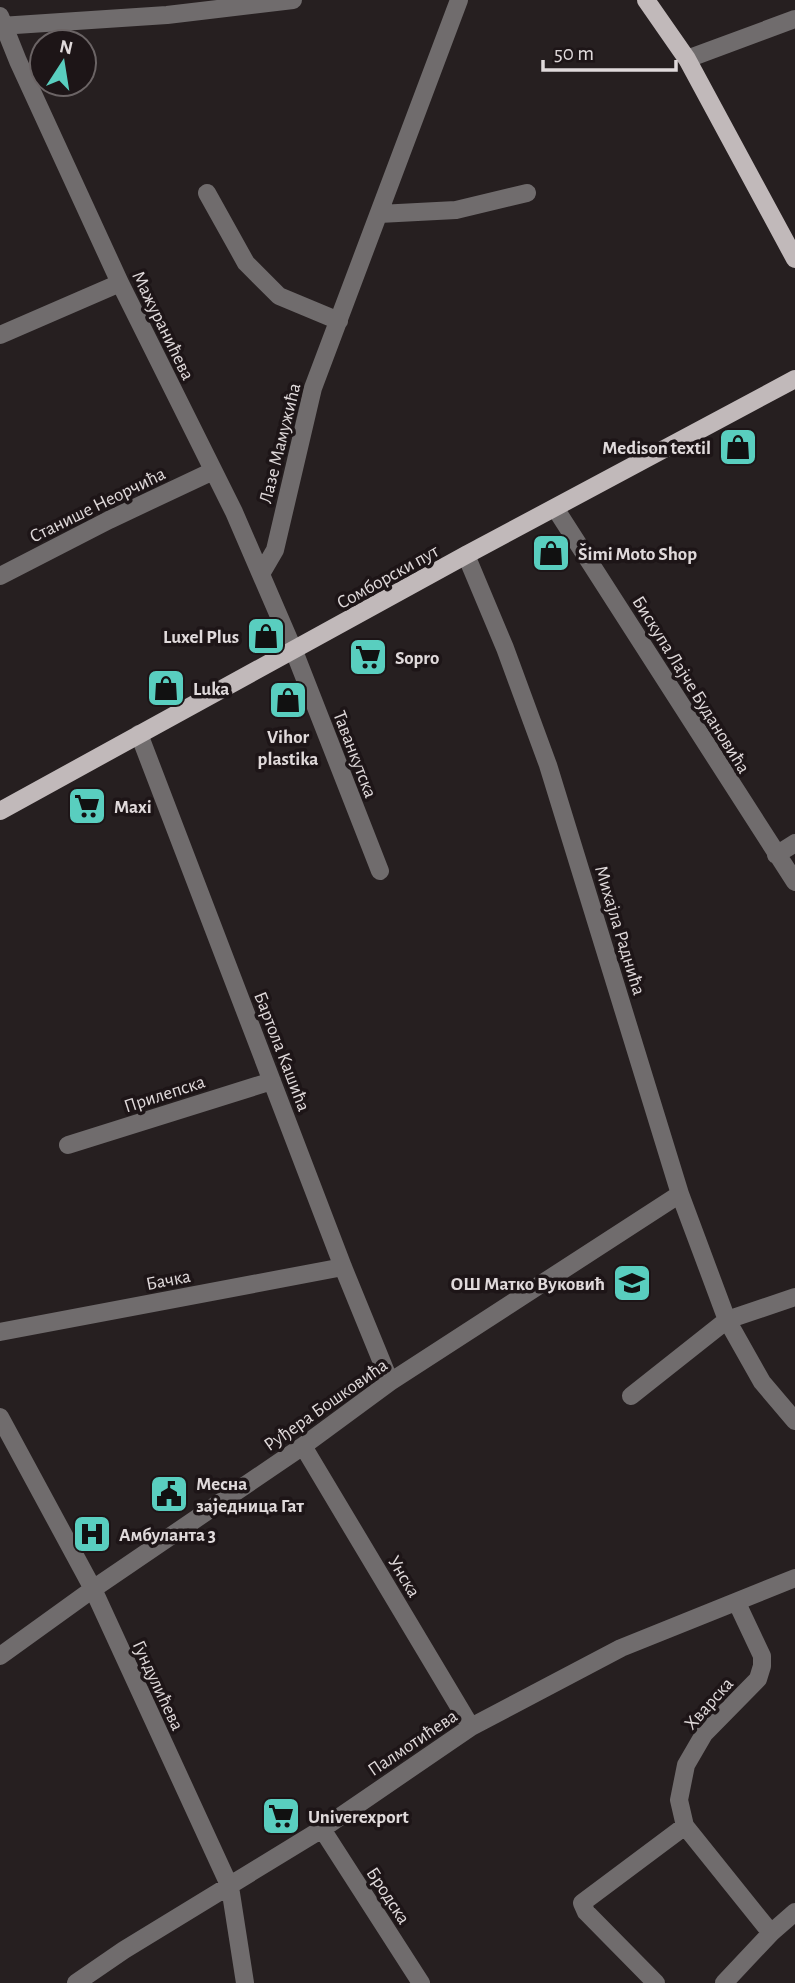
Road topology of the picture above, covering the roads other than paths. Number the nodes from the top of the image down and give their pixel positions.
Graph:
1 (293, 0) edge
2 (459, 0) edge
3 (646, 0) edge
4 (795, 19) edge
5 (1, 23) edge
6 (688, 59) junction
7 (207, 193) dead end
8 (527, 193) dead end
9 (379, 214) junction
10 (795, 259) edge
11 (120, 283) junction
12 (339, 321) junction
13 (0, 335) edge
14 (795, 379) edge
15 (213, 471) junction
16 (555, 508) junction
17 (467, 555) junction
18 (261, 574) junction
19 (0, 576) edge
20 (294, 652) junction
21 (139, 734) junction
22 (0, 811) edge
23 (795, 844) edge
24 (776, 855) junction
25 (380, 871) dead end
26 (795, 882) edge
27 (272, 1081) junction
28 (68, 1145) dead end
29 (680, 1194) junction
30 (343, 1267) junction
31 (795, 1297) edge
32 (727, 1320) junction
33 (0, 1332) edge
34 (390, 1382) junction
35 (631, 1396) dead end
36 (0, 1418) edge
37 (795, 1422) edge
38 (303, 1446) junction
39 (795, 1578) edge
40 (93, 1589) junction
41 (737, 1603) junction
42 (0, 1656) edge
43 (471, 1727) junction
44 (685, 1826) junction
45 (322, 1829) junction
46 (230, 1887) junction
47 (795, 1912) edge
48 (771, 1933) junction
49 (76, 1983) edge
50 (245, 1983) edge
51 (421, 1983) edge
52 (656, 1983) edge
53 (724, 1983) edge

1 - 5 street
2 - 9 street, Лазе Мамужића
3 - 6 main road
4 - 6 street
5 - 11 street, Мажуранићева
6 - 10 main road
7 - 12 street
8 - 9 street
9 - 12 street, Лазе Мамужића
11 - 13 street
11 - 15 street, Мажуранићева
12 - 18 street, Лазе Мамужића
14 - 16 main road, Сомборски пут
15 - 18 street, Мажуранићева
15 - 19 street, Станише Неорчића
16 - 17 main road, Сомборски пут
16 - 24 street, Бискупа Лајче Будановића
17 - 20 main road, Сомборски пут
17 - 29 street, Михајла Раднића
18 - 20 street, Мажуранићева
20 - 21 main road, Сомборски пут
20 - 25 street, Таванкутска
21 - 22 main road, Сомборски пут
21 - 27 street, Бартола Кашића
23 - 24 street
24 - 26 street, Бискупа Лајче Будановића
27 - 28 street, Прилепска
27 - 30 street, Бартола Кашића
29 - 32 street, Михајла Раднића
29 - 34 street, Руђера Бошковића
30 - 33 street, Бачка
30 - 34 street, Бартола Кашића
31 - 32 street
32 - 35 street
32 - 37 street, Михајла Раднића
34 - 38 street, Руђера Бошковића
36 - 40 street, Гундулићева
38 - 40 street, Руђера Бошковића
38 - 43 street, Унска
39 - 41 street, Палмотићева
40 - 42 street, Руђера Бошковића
40 - 46 street, Гундулићева
41 - 43 street, Палмотићева
41 - 44 street, Хварска
43 - 45 street, Палмотићева
44 - 48 street
44 - 52 street
45 - 46 street, Палмотићева
45 - 51 street, Бродска
46 - 49 street, Палмотићева
46 - 50 street, Гундулићева
47 - 48 street
48 - 53 street

